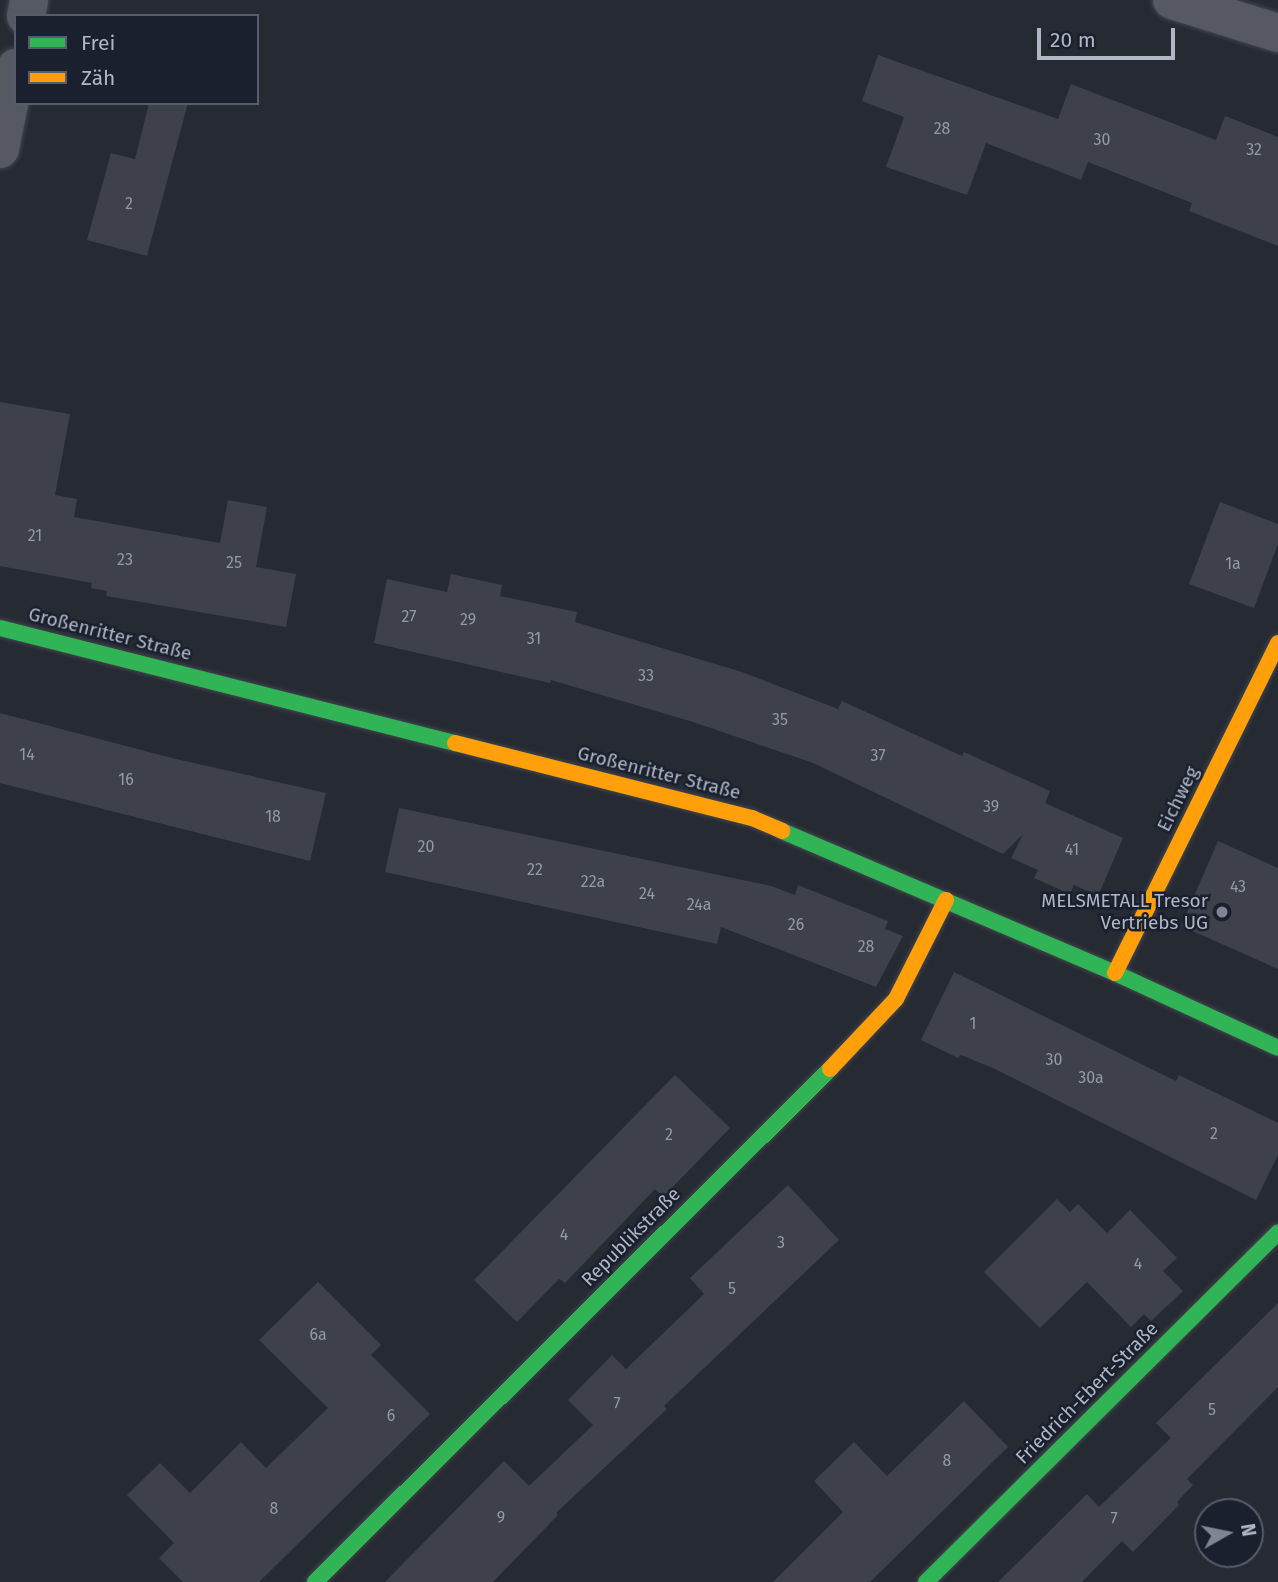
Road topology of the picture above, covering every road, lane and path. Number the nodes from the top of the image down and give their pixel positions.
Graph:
1 (1172, 0) edge
2 (1278, 33) edge
3 (14, 78) edge
4 (0, 149) edge
5 (0, 628) edge
6 (1278, 643) edge
7 (946, 900) junction
8 (1115, 973) junction
9 (1278, 1048) edge
10 (1278, 1233) edge
11 (315, 1582) edge
12 (926, 1582) edge

1 - 2 street
3 - 4 street
5 - 7 street, Großenritter Straße
6 - 8 street, Eichweg
7 - 8 street, Großenritter Straße
7 - 11 street, Republikstraße
8 - 9 street, Großenritter Straße
10 - 12 street, Friedrich-Ebert-Straße

